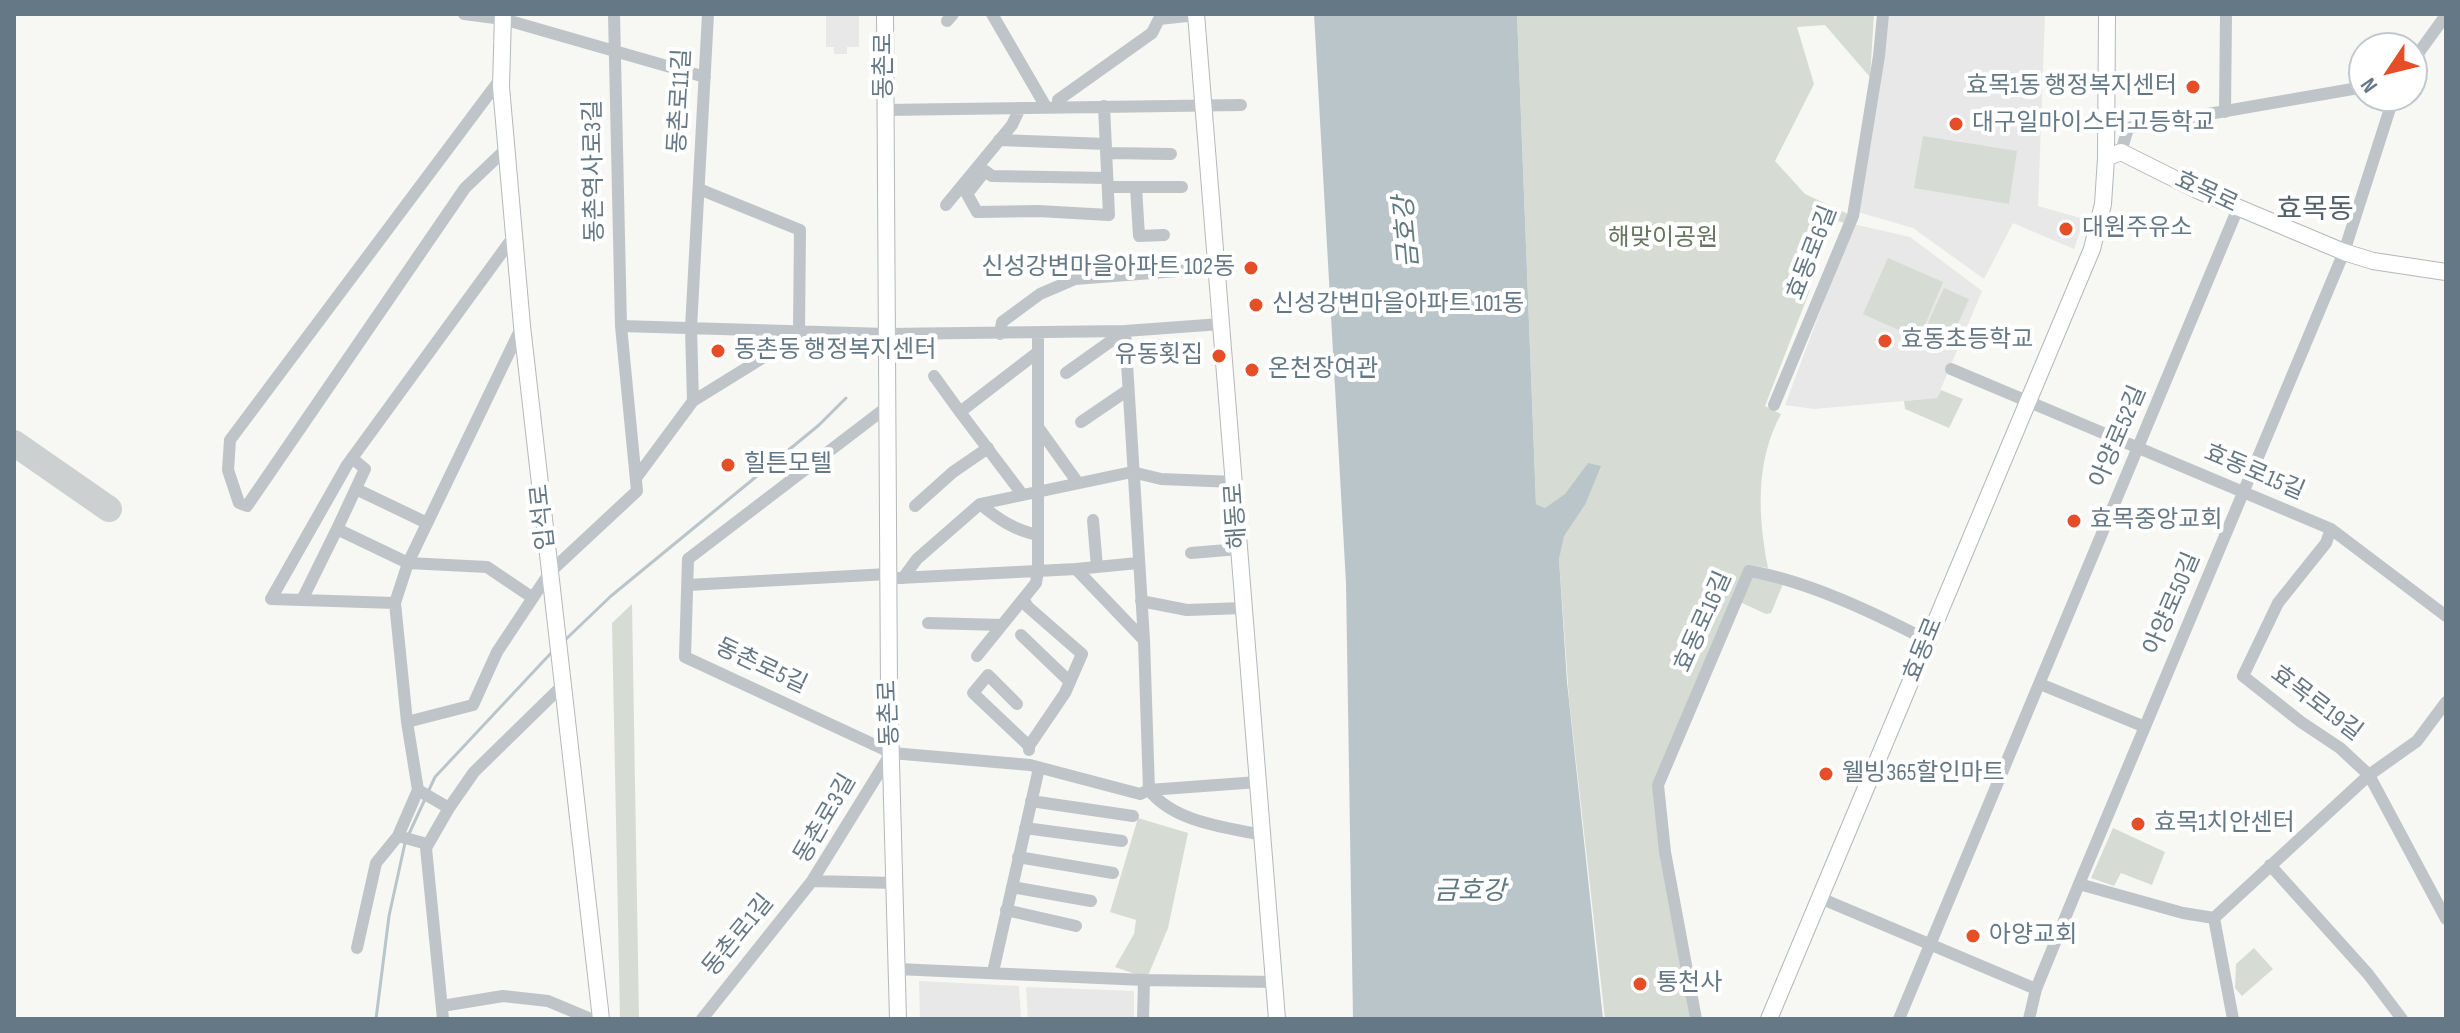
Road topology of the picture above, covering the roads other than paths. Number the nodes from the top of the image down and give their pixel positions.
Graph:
1 (464, 14) edge
2 (614, 14) edge
3 (708, 14) edge
4 (885, 14) edge
5 (992, 14) edge
6 (1883, 14) edge
7 (2107, 14) edge
8 (2226, 14) edge
9 (1196, 15) edge
10 (2446, 15) edge
11 (503, 16) edge
12 (2428, 40) edge
13 (614, 51) junction
14 (705, 77) junction
15 (501, 78) junction
16 (2348, 90) edge
17 (1203, 105) junction
18 (1241, 105) dead end
19 (1104, 106) junction
20 (1052, 107) junction
21 (1020, 108) junction
22 (885, 110) junction
23 (2225, 112) junction
24 (2389, 112) edge
25 (999, 140) junction
26 (1106, 148) junction
27 (506, 149) junction
28 (1171, 154) dead end
29 (2114, 155) junction
30 (1108, 182) junction
31 (1136, 187) junction
32 (1182, 187) dead end
33 (699, 189) junction
34 (946, 205) dead end
35 (2238, 208) junction
36 (1164, 235) dead end
37 (514, 236) junction
38 (2344, 252) junction
39 (1216, 268) junction
40 (2446, 272) edge
41 (1221, 324) junction
42 (522, 326) junction
43 (621, 326) junction
44 (691, 328) junction
45 (799, 331) junction
46 (1125, 331) junction
47 (886, 334) junction
48 (1000, 334) junction
49 (1038, 334) junction
50 (1038, 352) junction
51 (769, 354) dead end
52 (1951, 369) dead end
53 (1066, 373) dead end
54 (934, 376) dead end
55 (1128, 390) junction
56 (693, 401) junction
57 (2027, 401) junction
58 (1774, 405) dead end
59 (887, 407) junction
60 (960, 412) junction
61 (1081, 422) dead end
62 (1038, 427) junction
63 (1071, 446) dead end
64 (988, 448) junction
65 (2138, 448) junction
66 (1058, 455) junction
67 (352, 458) junction
68 (1132, 472) junction
69 (1235, 482) junction
70 (1078, 483) junction
71 (636, 484) junction
72 (356, 489) junction
73 (1038, 491) junction
74 (2244, 493) junction
75 (1022, 494) junction
76 (980, 504) junction
77 (915, 506) dead end
78 (1093, 520) dead end
79 (427, 523) junction
80 (338, 527) junction
81 (2331, 529) junction
82 (1038, 535) junction
83 (1239, 549) junction
84 (1191, 553) dead end
85 (408, 563) junction
86 (1138, 563) junction
87 (1097, 567) junction
88 (1076, 569) junction
89 (1038, 571) junction
90 (550, 572) junction
91 (893, 577) junction
92 (688, 585) junction
93 (533, 598) junction
94 (1023, 599) junction
95 (302, 600) junction
96 (1141, 601) junction
97 (395, 603) junction
98 (1243, 608) junction
99 (2446, 616) edge
100 (928, 623) dead end
101 (1002, 625) junction
102 (1021, 635) dead end
103 (1144, 640) junction
104 (1927, 640) junction
105 (977, 656) dead end
106 (1070, 682) junction
107 (2040, 684) junction
108 (563, 685) junction
109 (2446, 702) edge
110 (1017, 704) dead end
111 (407, 722) junction
112 (2145, 727) junction
113 (1029, 746) junction
114 (892, 753) junction
115 (1033, 766) junction
116 (2369, 775) junction
117 (1258, 782) junction
118 (418, 790) junction
119 (1149, 790) junction
120 (1031, 801) junction
121 (449, 808) junction
122 (1133, 816) dead end
123 (1025, 828) junction
124 (1262, 835) junction
125 (398, 836) junction
126 (1122, 841) dead end
127 (427, 844) dead end
128 (1018, 857) junction
129 (2270, 865) junction
130 (1113, 873) dead end
131 (812, 881) junction
132 (896, 883) junction
133 (2079, 884) junction
134 (1012, 887) junction
135 (1820, 898) junction
136 (1091, 901) dead end
137 (1006, 910) junction
138 (2214, 918) junction
139 (2446, 919) edge
140 (1076, 926) dead end
141 (1929, 944) junction
142 (357, 948) dead end
143 (897, 969) junction
144 (993, 972) junction
145 (1144, 980) junction
146 (1274, 982) junction
147 (2036, 989) junction
148 (443, 1013) edge
149 (591, 1019) edge
150 (601, 1019) edge
151 (702, 1019) edge
152 (898, 1019) edge
153 (1143, 1019) edge
154 (1277, 1019) edge
155 (1696, 1019) edge
156 (1769, 1019) edge
157 (1899, 1019) edge
158 (2029, 1019) edge
159 (2233, 1019) edge
160 (2402, 1019) edge

1 - 11 street
2 - 13 street, 동촌역사로3길
3 - 14 street, 동촌로11길
4 - 22 street, 동촌로
5 - 20 street
6 - 58 street, 효동로6길
7 - 29 street, 효동로
8 - 23 street
9 - 17 street, 해동로
9 - 20 street
10 - 12 street
11 - 13 street
11 - 15 street, 입석로
13 - 14 street
13 - 43 street, 동촌역사로3길
14 - 33 street, 동촌로11길
15 - 27 street, 입석로
15 - 27 street
16 - 23 street
17 - 18 street
17 - 19 street
17 - 39 street, 해동로
19 - 20 street
19 - 26 street
20 - 21 street
21 - 22 street
21 - 25 street
22 - 47 street, 동촌로
23 - 29 street
24 - 38 street, 아양로50길
25 - 26 street
25 - 34 street
26 - 28 street
26 - 30 street
27 - 37 street, 입석로
29 - 35 street, 효목로
29 - 57 street, 효동로
30 - 30 street
30 - 31 street
31 - 32 street
31 - 36 street
33 - 44 street, 동촌로11길
33 - 45 street, 동촌로11길
35 - 38 street, 효목로
35 - 65 street, 아양로52길
37 - 42 street, 입석로
37 - 67 street
38 - 40 street, 효목로
38 - 74 street, 아양로50길
39 - 41 street, 해동로
39 - 48 street
41 - 46 street
41 - 69 street, 해동로
42 - 79 street
42 - 90 street, 입석로
43 - 44 street
43 - 71 street, 동촌역사로3길
44 - 45 street
44 - 56 street, 동촌로11길
45 - 47 street
46 - 49 street
46 - 53 street
46 - 55 street
47 - 48 street
47 - 59 street, 동촌로
48 - 49 street
49 - 50 street
50 - 60 street
50 - 62 street
51 - 56 street
52 - 57 street
54 - 60 street
55 - 61 street
55 - 68 street
56 - 71 street
57 - 65 street, 효동로15길
57 - 104 street, 효동로
59 - 91 street, 동촌로
59 - 92 street
60 - 64 street
62 - 66 street
62 - 73 street
63 - 66 street
64 - 75 street
64 - 77 street
65 - 74 street, 효동로15길
65 - 107 street, 아양로52길
66 - 70 street
67 - 72 street
67 - 95 street
68 - 69 street
68 - 70 street
68 - 86 street
69 - 83 street, 해동로
70 - 73 street
71 - 90 street
72 - 79 street
72 - 80 street
73 - 75 street
73 - 82 street
74 - 81 street, 효동로15길
74 - 112 street, 아양로50길
75 - 76 street
76 - 82 street
76 - 91 street
78 - 87 street
79 - 85 street
80 - 85 street
80 - 95 street
81 - 99 street, 효동로15길
81 - 116 street, 효목로19길
82 - 89 street
83 - 84 street
83 - 98 street, 해동로
85 - 93 street
85 - 97 street
86 - 87 street
86 - 96 street
87 - 88 street
88 - 89 street
88 - 103 street
89 - 91 street
89 - 94 street
90 - 93 street
90 - 108 street, 입석로
91 - 92 street
91 - 114 street, 동촌로
92 - 114 street, 동촌로5길
93 - 111 street
94 - 101 street
94 - 106 street
95 - 97 street
96 - 98 street
96 - 103 street
97 - 111 street
98 - 117 street, 해동로
100 - 101 street
101 - 105 street
102 - 106 street
103 - 119 street
104 - 135 street, 효동로
104 - 155 street, 효동로16길
106 - 113 street
107 - 112 street
107 - 141 street, 아양로52길
108 - 121 street
108 - 150 street, 입석로
109 - 116 street
110 - 113 street
111 - 118 street
112 - 133 street, 아양로50길
113 - 115 street
114 - 115 street
114 - 131 street, 동촌로3길
114 - 132 street, 동촌로
115 - 119 street
115 - 120 street
116 - 129 street
116 - 139 street, 효목로19길
117 - 119 street
117 - 124 street, 해동로
118 - 121 street
118 - 125 street
119 - 124 street
120 - 122 street
120 - 123 street
121 - 148 street
123 - 126 street
123 - 128 street
124 - 146 street, 해동로
125 - 127 street
125 - 142 street
128 - 130 street
128 - 134 street
129 - 138 street
129 - 160 street
131 - 132 street, 동촌로3길
131 - 151 street, 동촌로1길
132 - 143 street, 동촌로
133 - 138 street
133 - 147 street, 아양로50길
134 - 136 street
134 - 137 street
135 - 141 street
135 - 156 street, 효동로
137 - 140 street
137 - 144 street
138 - 159 street
141 - 147 street
141 - 157 street, 아양로52길
143 - 144 street
143 - 152 street, 동촌로
144 - 145 street
145 - 146 street
145 - 153 street
146 - 154 street, 해동로
147 - 158 street, 아양로50길
148 - 149 street

